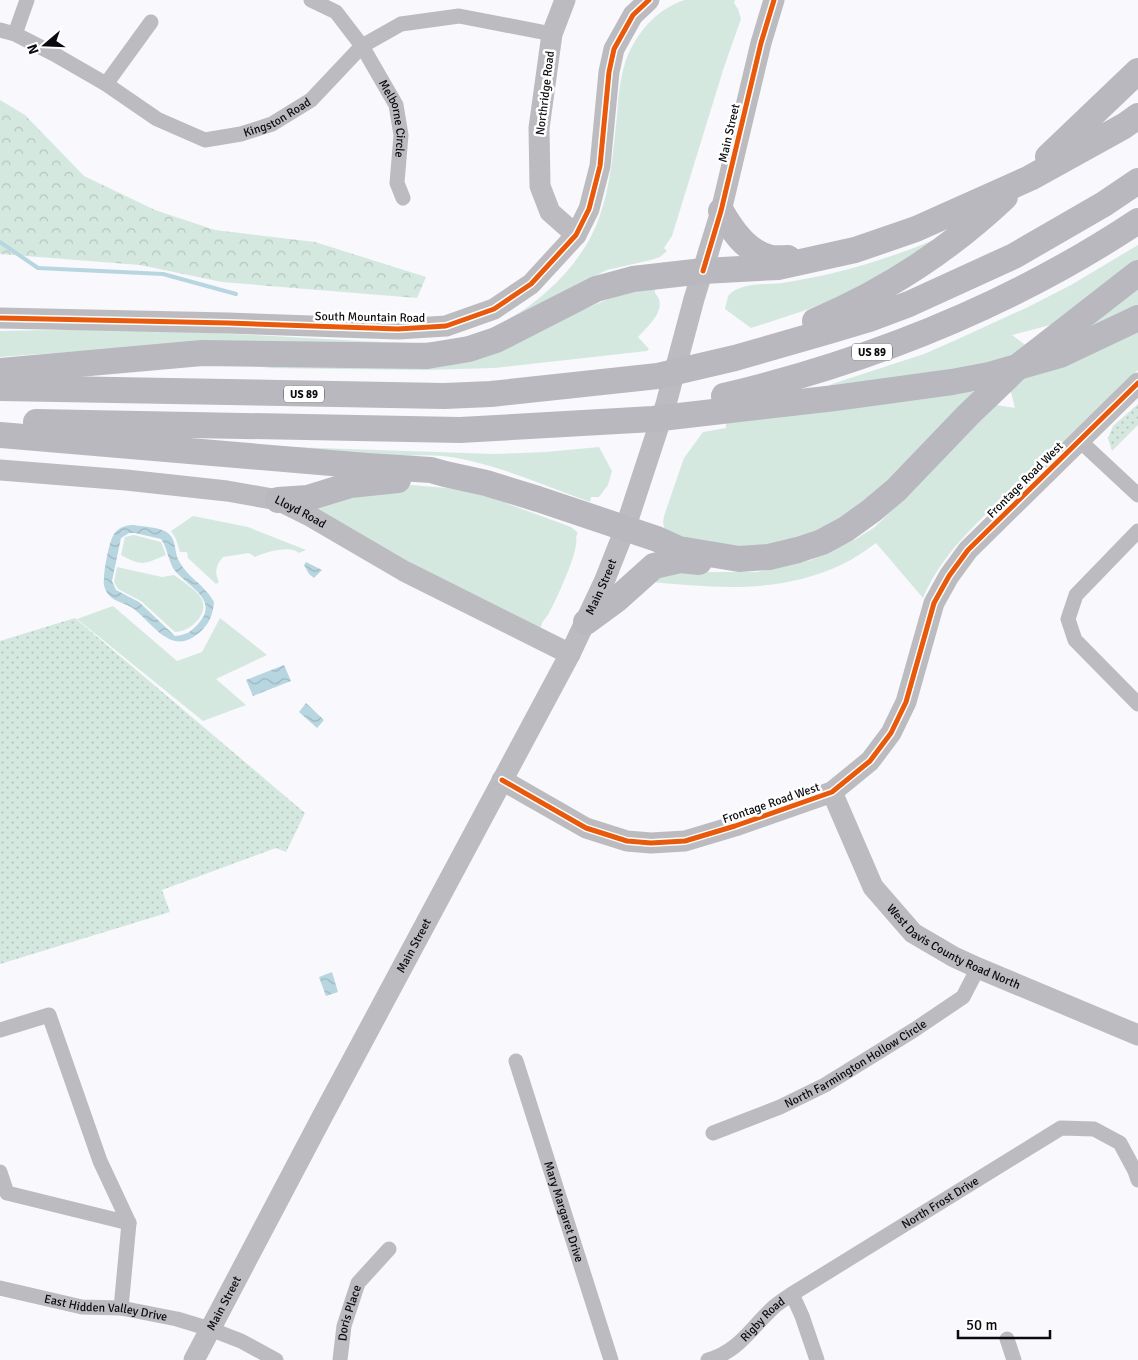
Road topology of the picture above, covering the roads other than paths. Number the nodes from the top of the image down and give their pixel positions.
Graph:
1 (27, 0) edge
2 (311, 0) edge
3 (565, 0) edge
4 (649, 0) edge
5 (774, 0) edge
6 (151, 22) dead end
7 (8, 32) edge
8 (552, 34) junction
9 (362, 46) junction
10 (1138, 71) edge
11 (106, 84) junction
12 (1131, 121) edge
13 (1138, 181) edge
14 (403, 198) dead end
15 (721, 211) junction
16 (1138, 221) edge
17 (576, 235) junction
18 (814, 259) junction
19 (703, 271) junction
20 (1138, 273) edge
21 (0, 318) edge
22 (1138, 318) edge
23 (0, 371) edge
24 (607, 382) junction
25 (1138, 383) edge
26 (0, 388) edge
27 (0, 421) edge
28 (584, 422) junction
29 (0, 435) edge
30 (1080, 440) junction
31 (0, 470) edge
32 (446, 474) junction
33 (1138, 495) edge
34 (278, 500) junction
35 (625, 528) junction
36 (1138, 531) edge
37 (730, 558) junction
38 (586, 622) junction
39 (570, 654) junction
40 (1138, 704) edge
41 (502, 780) junction
42 (832, 792) junction
43 (978, 968) junction
44 (0, 1030) edge
45 (1138, 1035) edge
46 (516, 1061) dead end
47 (713, 1133) dead end
48 (0, 1172) edge
49 (1138, 1180) edge
50 (4, 1192) edge
51 (129, 1223) junction
52 (389, 1249) dead end
53 (0, 1288) edge
54 (792, 1294) junction
55 (121, 1308) junction
56 (210, 1329) junction
57 (1007, 1339) dead end
58 (194, 1360) edge
59 (276, 1360) edge
60 (340, 1360) edge
61 (611, 1360) edge
62 (708, 1360) edge
63 (817, 1360) edge
64 (1014, 1360) edge

1 - 7 street
2 - 9 street, Melborne Circle
3 - 8 street, Northridge Road
4 - 17 street, South Mountain Road
5 - 15 street, Main Street
6 - 11 street
7 - 11 street, Kingston Road
8 - 9 street, Kingston Road
8 - 17 street, Northridge Road
9 - 11 street, Kingston Road
9 - 14 street, Melborne Circle
10 - 24 highway
12 - 18 highway
13 - 24 highway, US 89
15 - 18 highway
15 - 19 street, Main Street
16 - 28 highway, US 89
17 - 21 street, South Mountain Road
18 - 19 highway
19 - 23 highway
19 - 35 street, Main Street
20 - 37 highway
22 - 28 highway
24 - 26 highway, US 89
25 - 30 street, Frontage Road West
27 - 28 highway, US 89
29 - 32 highway
30 - 33 street
30 - 42 street, Frontage Road West
31 - 34 street, Lloyd Road
32 - 34 highway
32 - 35 highway
34 - 39 street, Lloyd Road
35 - 37 highway
35 - 38 street, Main Street
36 - 40 street
37 - 38 highway
38 - 39 street, Main Street
39 - 41 street, Main Street
41 - 42 street, Frontage Road West
41 - 56 street, Main Street
42 - 43 street, West Davis County Road North
43 - 45 street, West Davis County Road North
43 - 47 street, North Farmington Hollow Circle
44 - 51 street
46 - 61 street, Mary Margaret Drive
48 - 50 street
49 - 54 street, North Frost Drive
50 - 51 street
51 - 55 street
52 - 60 street, Doris Place
53 - 55 street, East Hidden Valley Drive
54 - 62 street, Rigby Road
54 - 63 street
55 - 56 street, East Hidden Valley Drive
56 - 58 street, Main Street
56 - 59 street
57 - 64 street

